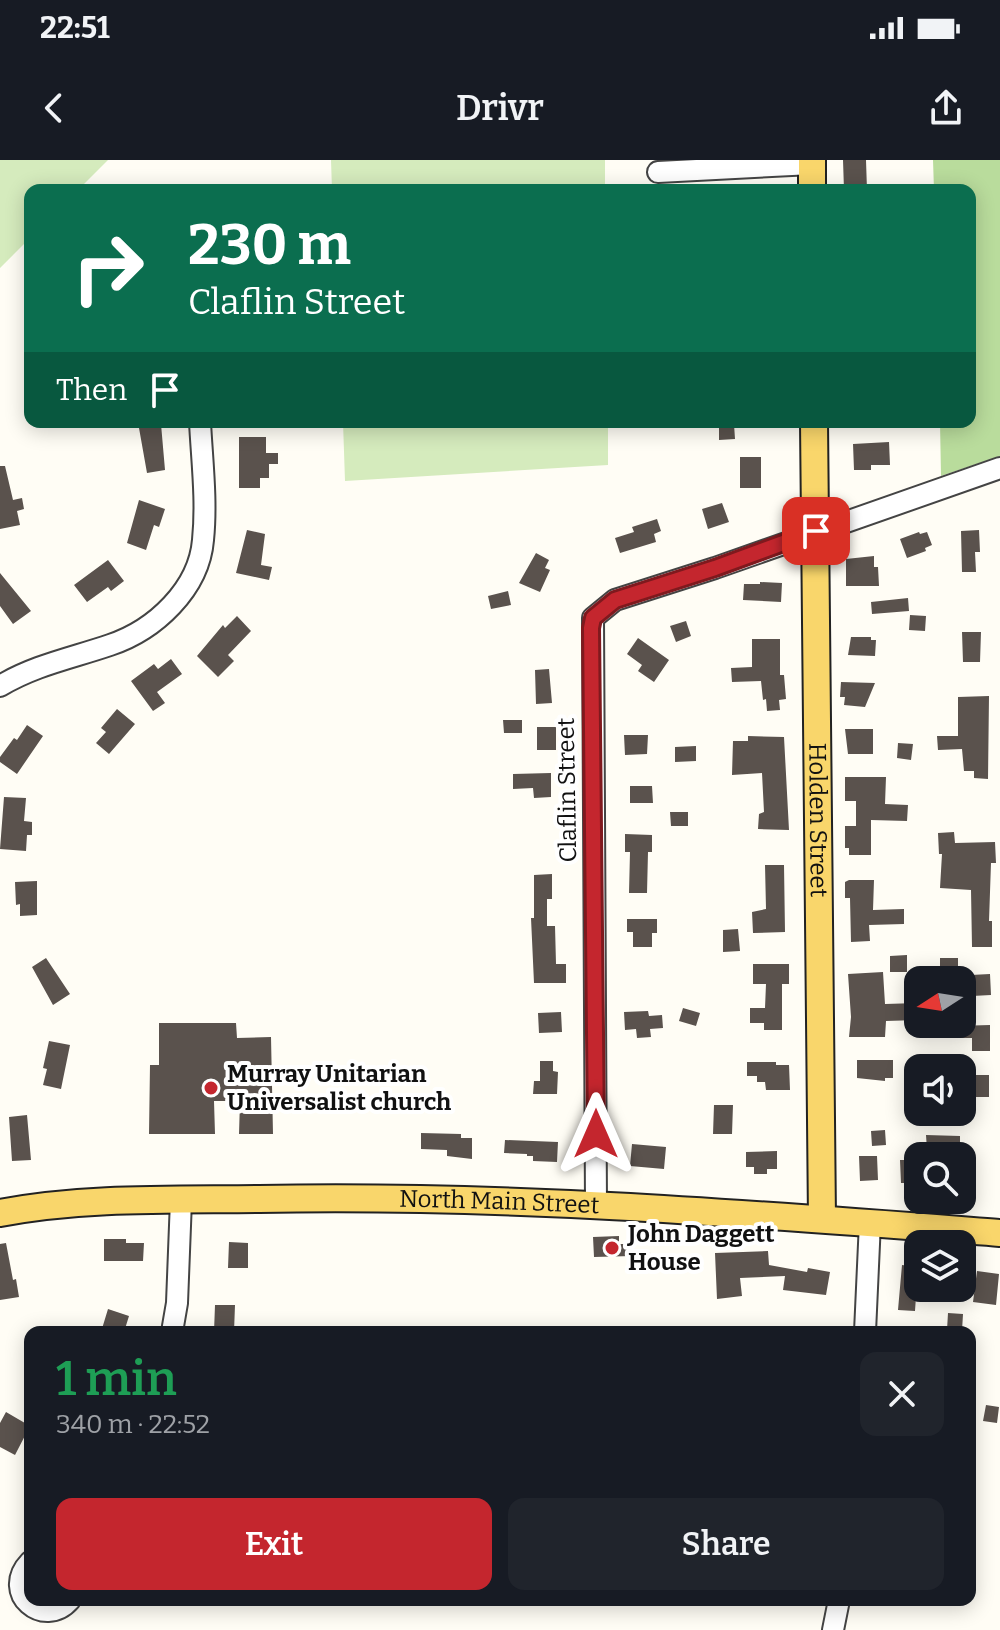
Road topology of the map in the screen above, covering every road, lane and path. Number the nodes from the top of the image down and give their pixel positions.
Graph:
1 (812, 171) edge
2 (658, 172) dead end
3 (200, 428) edge
4 (814, 428) edge
5 (1000, 468) edge
6 (816, 531) junction
7 (4, 676) edge
8 (181, 1200) junction
9 (596, 1204) junction
10 (0, 1213) edge
11 (822, 1219) junction
12 (870, 1222) junction
13 (1000, 1233) edge
14 (173, 1326) edge
15 (865, 1326) edge
16 (24, 1566) edge
17 (66, 1606) edge
18 (838, 1606) edge
19 (833, 1630) edge

1 - 2 street
3 - 7 street
4 - 6 main road, Holden Street
5 - 6 street
6 - 9 street, Claflin Street
6 - 11 main road, Holden Street
8 - 9 main road, North Main Street
8 - 10 main road, North Main Street
8 - 14 street
9 - 11 main road, North Main Street
11 - 12 main road, North Main Street
12 - 13 main road, North Main Street
12 - 15 street
16 - 17 street
18 - 19 street

